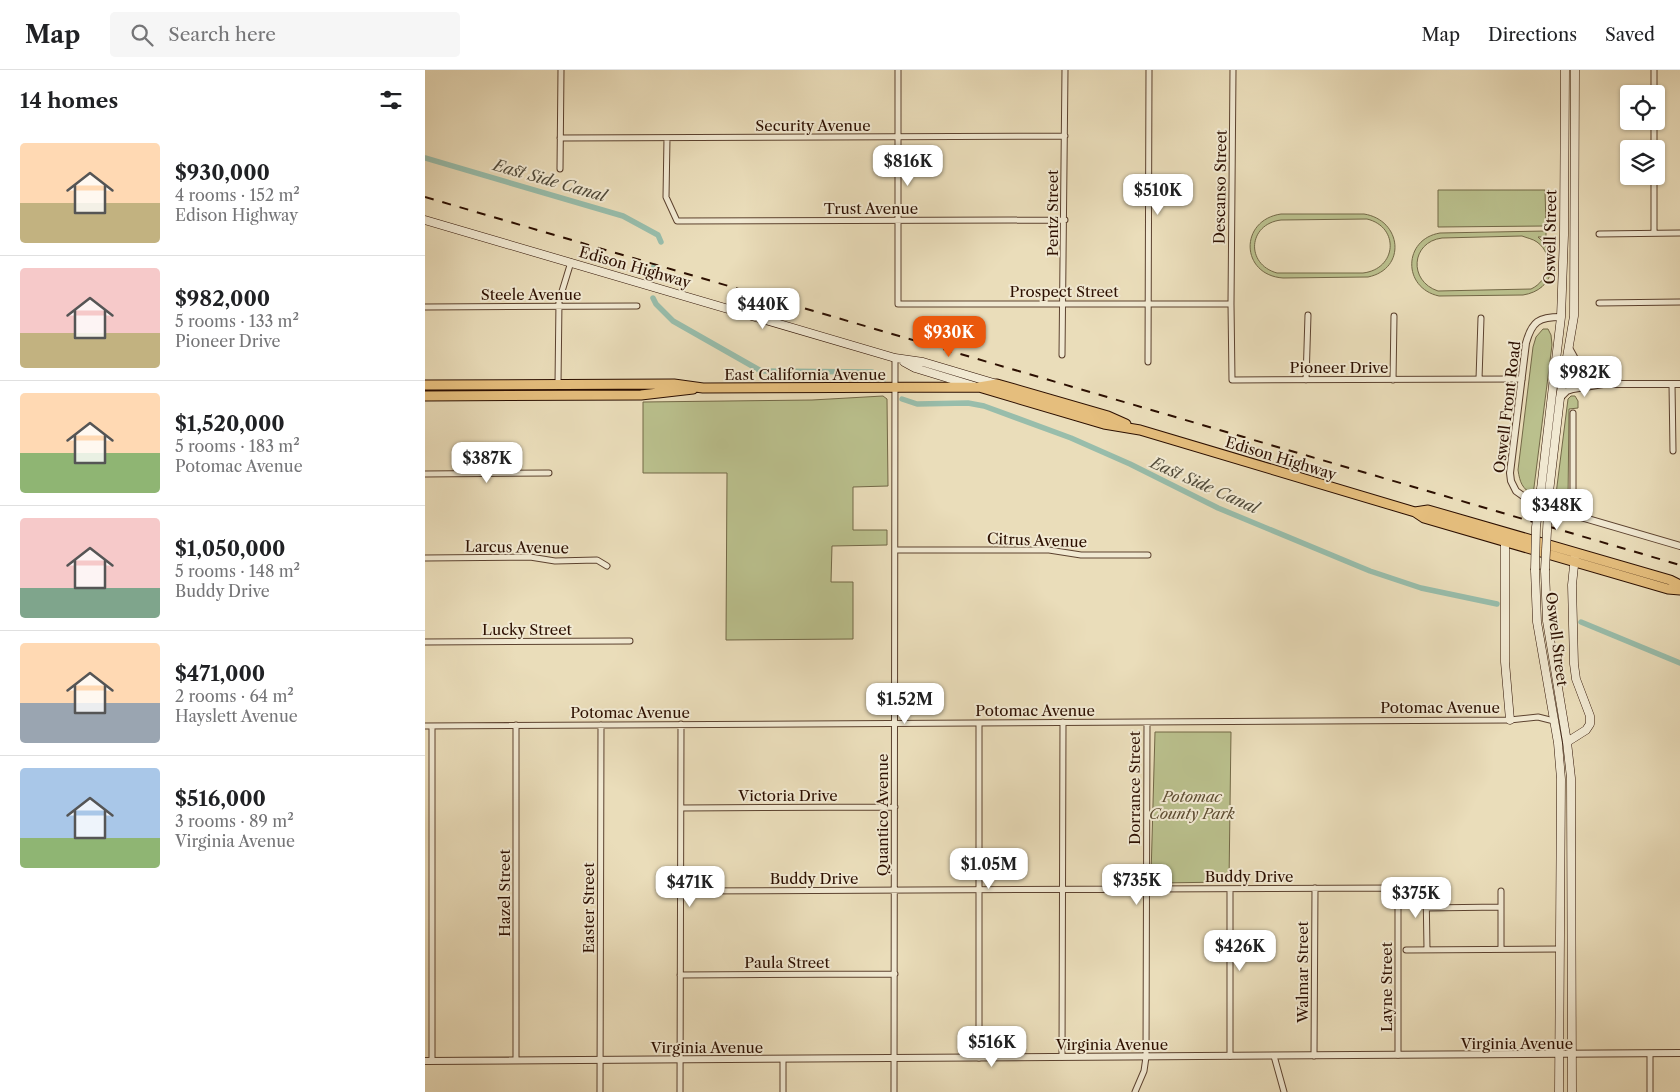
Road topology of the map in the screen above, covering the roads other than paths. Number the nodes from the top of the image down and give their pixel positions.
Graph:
1 (561, 70) edge
2 (898, 70) edge
3 (1065, 70) edge
4 (1149, 70) edge
5 (1233, 70) edge
6 (1565, 70) edge
7 (1575, 70) edge
8 (1654, 70) edge
9 (1654, 85) edge
10 (1065, 136) junction
11 (898, 137) junction
12 (560, 138) junction
13 (667, 138) junction
14 (560, 169) dead end
15 (1654, 185) edge
16 (425, 220) edge
17 (898, 220) junction
18 (1065, 220) junction
19 (1654, 233) junction
20 (1680, 233) edge
21 (1599, 234) dead end
22 (571, 262) junction
23 (1680, 302) edge
24 (1064, 303) junction
25 (1148, 303) junction
26 (1599, 303) dead end
27 (1231, 304) junction
28 (559, 306) junction
29 (637, 306) dead end
30 (425, 307) edge
31 (1308, 315) dead end
32 (1394, 316) dead end
33 (1561, 317) junction
34 (1481, 318) dead end
35 (1569, 348) junction
36 (1063, 355) dead end
37 (895, 358) junction
38 (1148, 362) dead end
39 (1479, 379) junction
40 (1521, 379) junction
41 (1306, 380) junction
42 (1393, 380) junction
43 (558, 384) junction
44 (997, 384) junction
45 (1603, 384) junction
46 (1672, 384) junction
47 (1680, 384) edge
48 (425, 385) edge
49 (979, 387) junction
50 (703, 388) junction
51 (896, 388) junction
52 (502, 395) junction
53 (425, 396) edge
54 (1560, 398) junction
55 (1573, 413) dead end
56 (1140, 430) junction
57 (1673, 451) dead end
58 (549, 473) dead end
59 (425, 474) edge
60 (1415, 512) junction
61 (1571, 515) junction
62 (1508, 532) junction
63 (1505, 542) junction
64 (1680, 546) edge
65 (895, 550) junction
66 (1576, 552) junction
67 (1148, 555) dead end
68 (425, 558) edge
69 (1573, 562) junction
70 (607, 566) dead end
71 (1680, 585) edge
72 (1680, 590) edge
73 (630, 640) dead end
74 (425, 642) edge
75 (1510, 720) junction
76 (1554, 721) junction
77 (1063, 722) junction
78 (1147, 722) junction
79 (895, 723) junction
80 (979, 723) junction
81 (601, 724) junction
82 (681, 724) junction
83 (516, 725) junction
84 (425, 726) edge
85 (432, 726) junction
86 (1567, 742) junction
87 (895, 807) junction
88 (681, 808) junction
89 (1561, 865) junction
90 (1315, 888) junction
91 (1398, 888) joint
92 (1426, 888) dead end
93 (1147, 889) junction
94 (1230, 889) junction
95 (979, 890) junction
96 (1063, 890) junction
97 (681, 891) junction
98 (895, 891) junction
99 (1501, 891) dead end
100 (1501, 907) junction
101 (1426, 908) junction
102 (1572, 920) junction
103 (1559, 948) junction
104 (1501, 949) junction
105 (1406, 950) dead end
106 (1427, 950) junction
107 (895, 974) junction
108 (680, 975) junction
109 (1650, 1054) junction
110 (1680, 1054) edge
111 (1398, 1055) junction
112 (1559, 1055) junction
113 (1572, 1055) junction
114 (1230, 1056) junction
115 (1274, 1056) junction
116 (1314, 1056) junction
117 (1063, 1057) junction
118 (1146, 1057) junction
119 (894, 1058) junction
120 (979, 1058) junction
121 (783, 1059) junction
122 (516, 1060) junction
123 (600, 1060) junction
124 (680, 1060) junction
125 (429, 1061) edge
126 (600, 1092) edge
127 (680, 1092) edge
128 (783, 1092) edge
129 (894, 1092) edge
130 (1135, 1092) edge
131 (1284, 1092) edge
132 (1559, 1092) edge
133 (1572, 1092) edge
134 (1650, 1092) edge

1 - 12 street
2 - 11 street
3 - 10 street, Pentz Street
4 - 25 street
5 - 27 street, Descanso Street
6 - 33 main road, Oswell Street
7 - 35 main road, Oswell Street
8 - 9 street
10 - 11 street, Security Avenue
10 - 18 street, Pentz Street
11 - 13 street, Security Avenue
11 - 17 street
12 - 13 street, Security Avenue
12 - 14 street
13 - 17 street, Trust Avenue
15 - 19 street
16 - 22 main road, Edison Highway
17 - 18 street, Trust Avenue
17 - 24 street, Prospect Street
18 - 24 street, Pentz Street
19 - 20 street
19 - 21 street
22 - 28 street
22 - 37 main road, Edison Highway
23 - 26 street
24 - 25 street, Prospect Street
24 - 36 street, Pentz Street
25 - 27 street, Prospect Street
25 - 38 street
27 - 41 street, Pioneer Drive
28 - 29 street, Steele Avenue
28 - 30 street, Steele Avenue
28 - 43 street
31 - 41 street
32 - 42 street
33 - 40 street, Oswell Front Road
33 - 76 main road, Oswell Street, bridge
34 - 39 street
35 - 45 street
35 - 54 main road, Oswell Street
37 - 44 main road, Edison Highway
37 - 49 main road, Edison Highway
37 - 51 street, Quantico Avenue
39 - 40 street, Pioneer Drive
39 - 42 street, Pioneer Drive
40 - 61 street, Oswell Front Road
41 - 42 street, Pioneer Drive
43 - 48 main road, East California Avenue
43 - 50 main road, East California Avenue
43 - 52 main road
44 - 49 main road, East California Avenue
44 - 56 main road, Edison Highway
45 - 46 street
45 - 54 street
46 - 47 street
46 - 57 street
49 - 51 main road, East California Avenue
49 - 56 main road, Edison Highway
50 - 51 main road, East California Avenue
50 - 52 main road, East California Avenue
51 - 65 street, Quantico Avenue
52 - 53 main road, East California Avenue
54 - 86 main road, Oswell Street, bridge
55 - 61 street
56 - 60 main road, Edison Highway
58 - 59 street
60 - 62 main road, Edison Highway
60 - 63 main road, Edison Highway
61 - 64 street, Oswell Front Road
62 - 63 main road
62 - 66 main road, Edison Highway
63 - 69 main road, Edison Highway
63 - 75 main road
65 - 67 street, Citrus Avenue
65 - 79 street, Quantico Avenue
66 - 69 main road, Oswell Street
66 - 71 main road, Edison Highway
68 - 70 street, Larcus Avenue
69 - 72 main road, Edison Highway
69 - 86 main road, Oswell Street
73 - 74 street, Lucky Street
75 - 76 street, Potomac Avenue
75 - 78 street, Potomac Avenue
76 - 89 main road, Oswell Street
77 - 78 street, Potomac Avenue
77 - 80 street, Potomac Avenue
77 - 96 street
78 - 93 street, Dorrance Street
79 - 80 street, Potomac Avenue
79 - 82 street, Potomac Avenue
79 - 87 street, Quantico Avenue
80 - 95 street
81 - 82 street, Potomac Avenue
81 - 83 street, Potomac Avenue
81 - 123 street, Easter Street
82 - 88 street
83 - 85 street, Potomac Avenue
83 - 122 street, Hazel Street
84 - 85 street, Potomac Avenue
85 - 125 street
86 - 102 main road, Oswell Street
87 - 88 street, Victoria Drive
87 - 98 street, Quantico Avenue
88 - 97 street
89 - 102 main road
89 - 103 main road, Oswell Street
90 - 91 street, Buddy Drive
90 - 94 street, Buddy Drive
90 - 116 street, Walmar Street
91 - 111 street, Layne Street
92 - 101 street
93 - 94 street, Buddy Drive
93 - 96 street, Buddy Drive
93 - 118 street, Dorrance Street
94 - 114 street
95 - 96 street, Buddy Drive
95 - 98 street, Buddy Drive
95 - 120 street
96 - 117 street
97 - 98 street, Buddy Drive
97 - 108 street
98 - 107 street, Quantico Avenue
99 - 100 street
100 - 101 street
100 - 104 street
101 - 106 street
102 - 113 main road, Oswell Street
103 - 104 street
103 - 112 main road, Oswell Street
104 - 106 street
105 - 106 street
107 - 108 street, Paula Street
107 - 119 street, Quantico Avenue
108 - 124 street
109 - 110 street, Virginia Avenue
109 - 113 street, Virginia Avenue
109 - 134 street
111 - 112 street, Virginia Avenue
111 - 116 street, Virginia Avenue
112 - 113 street, Virginia Avenue
112 - 132 main road, Oswell Street
113 - 133 main road, Oswell Street
114 - 115 street, Virginia Avenue
114 - 118 street, Virginia Avenue
115 - 116 street, Virginia Avenue
115 - 131 street
117 - 118 street, Virginia Avenue
117 - 120 street, Virginia Avenue
118 - 130 street, Dorrance Street
119 - 120 street, Virginia Avenue
119 - 121 street, Virginia Avenue
119 - 129 street, Quantico Avenue
121 - 124 street, Virginia Avenue
121 - 128 street
122 - 123 street, Virginia Avenue
122 - 125 street, Virginia Avenue
123 - 124 street, Virginia Avenue
123 - 126 street, Easter Street
124 - 127 street

